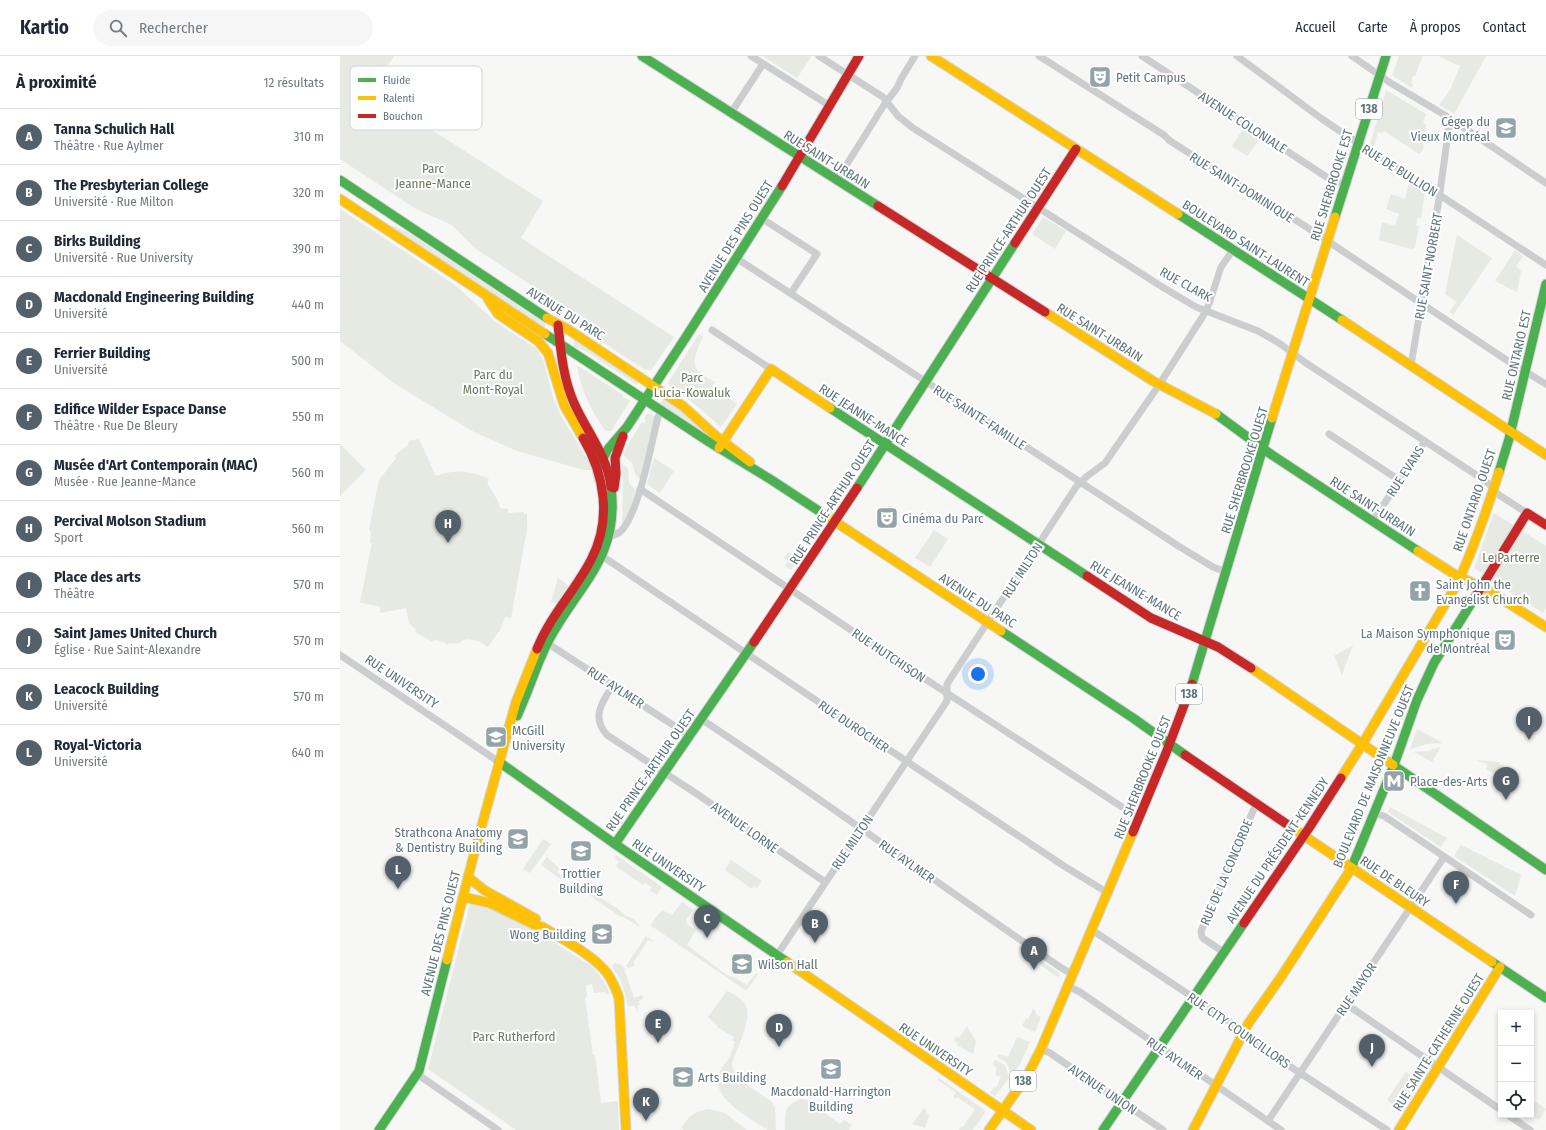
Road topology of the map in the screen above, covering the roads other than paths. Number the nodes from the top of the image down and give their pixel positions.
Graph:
1 (642, 56) edge
2 (751, 56) edge
3 (819, 56) edge
4 (859, 56) edge
5 (915, 56) edge
6 (931, 56) edge
7 (1039, 56) edge
8 (1142, 56) edge
9 (1237, 56) edge
10 (1352, 56) edge
11 (1386, 56) edge
12 (763, 64) junction
13 (848, 75) junction
14 (1380, 75) junction
15 (886, 102) junction
16 (830, 106) junction
17 (731, 113) junction
18 (1450, 119) junction
19 (1358, 143) junction
20 (1076, 149) junction
21 (800, 157) junction
22 (340, 180) edge
23 (837, 180) junction
24 (1546, 183) edge
25 (1345, 185) junction
26 (1440, 195) junction
27 (340, 200) edge
28 (1038, 207) junction
29 (761, 218) junction
30 (1327, 241) junction
31 (1233, 250) junction
32 (736, 258) junction
33 (1546, 265) edge
34 (992, 279) junction
35 (1546, 284) edge
36 (791, 293) junction
37 (486, 295) junction
38 (1309, 299) junction
39 (1422, 304) junction
40 (1206, 310) junction
41 (558, 325) junction
42 (712, 330) dead end
43 (560, 344) junction
44 (1292, 353) junction
45 (1411, 365) junction
46 (771, 369) junction
47 (1526, 372) junction
48 (926, 383) junction
49 (1546, 384) edge
50 (1159, 385) junction
51 (654, 386) junction
52 (645, 400) junction
53 (662, 411) junction
54 (627, 427) junction
55 (1511, 432) junction
56 (1329, 434) dead end
57 (1425, 441) junction
58 (721, 445) junction
59 (885, 445) junction
60 (1264, 448) junction
61 (1546, 455) edge
62 (604, 456) junction
63 (598, 468) junction
64 (1399, 480) junction
65 (1081, 482) junction
66 (640, 489) junction
67 (1493, 489) junction
68 (612, 499) junction
69 (1527, 513) junction
70 (1373, 521) junction
71 (835, 522) junction
72 (1546, 525) edge
73 (608, 537) junction
74 (1038, 546) junction
75 (602, 556) junction
76 (1226, 572) junction
77 (1460, 576) junction
78 (1481, 586) junction
79 (790, 588) junction
80 (988, 622) junction
81 (1546, 627) edge
82 (544, 641) junction
83 (1205, 642) junction
84 (746, 653) junction
85 (340, 655) edge
86 (613, 685) junction
87 (947, 693) junction
88 (701, 719) junction
89 (690, 736) junction
90 (1363, 743) junction
91 (1170, 745) junction
92 (906, 761) junction
93 (499, 762) junction
94 (1394, 765) junction
95 (664, 772) junction
96 (1256, 804) junction
97 (1374, 813) junction
98 (1139, 818) junction
99 (861, 829) junction
100 (1303, 836) junction
101 (615, 844) junction
102 (1444, 857) junction
103 (1352, 868) junction
104 (1546, 870) edge
105 (468, 877) junction
106 (825, 882) junction
107 (1108, 893) junction
108 (463, 897) junction
109 (1410, 907) junction
110 (1531, 915) dead end
111 (543, 927) junction
112 (1092, 930) junction
113 (1225, 953) junction
114 (777, 955) junction
115 (1500, 967) junction
116 (1073, 974) junction
117 (1068, 986) junction
118 (1194, 998) junction
119 (1546, 998) edge
120 (1346, 1004) junction
121 (1245, 1032) junction
122 (1159, 1048) junction
123 (1041, 1049) junction
124 (1438, 1066) junction
125 (1300, 1073) junction
126 (417, 1074) junction
127 (1216, 1086) junction
128 (1122, 1102) junction
129 (1498, 1108) edge
130 (1003, 1110) junction
131 (1512, 1118) edge
132 (1268, 1121) junction
133 (378, 1130) edge
134 (498, 1130) edge
135 (626, 1130) edge
136 (989, 1130) edge
137 (1031, 1130) edge
138 (1103, 1130) edge
139 (1163, 1130) edge
140 (1193, 1130) edge
141 (1281, 1130) edge
142 (1387, 1130) edge
143 (1399, 1130) edge
144 (1530, 1130) edge

1 - 17 main road, RUE SAINT-URBAIN
2 - 12 street
3 - 13 street, RUE CLARK
4 - 13 main road, AVENUE DES PINS OUEST
5 - 15 street
6 - 20 main road, BOULEVARD SAINT-LAURENT
7 - 30 street, RUE SAINT-DOMINIQUE
8 - 25 street, AVENUE COLONIALE
9 - 19 street, RUE DE BULLION
10 - 14 street
11 - 14 main road, RUE SHERBROOKE EST / 138
12 - 16 street
12 - 17 street
13 - 15 street, RUE CLARK
13 - 16 main road, AVENUE DES PINS OUEST
14 - 18 street
14 - 19 main road, RUE SHERBROOKE EST / 138
15 - 23 street
15 - 28 street, RUE CLARK
16 - 21 main road, AVENUE DES PINS OUEST
17 - 21 main road, RUE SAINT-URBAIN
18 - 24 street
18 - 26 street, RUE SAINT-NORBERT
19 - 25 main road, RUE SHERBROOKE EST / 138
19 - 26 street, RUE DE BULLION
20 - 28 main road, RUE PRINCE-ARTHUR OUEST
20 - 31 main road, BOULEVARD SAINT-LAURENT
21 - 23 main road, RUE SAINT-URBAIN
21 - 29 main road, AVENUE DES PINS OUEST
22 - 41 main road, AVENUE DU PARC
23 - 34 main road, RUE SAINT-URBAIN
25 - 30 main road, RUE SHERBROOKE EST / 138
26 - 33 street, RUE DE BULLION
26 - 39 street, RUE SAINT-NORBERT
27 - 37 main road, AVENUE DU PARC
28 - 34 main road, RUE PRINCE-ARTHUR OUEST
28 - 40 street, RUE CLARK
29 - 32 main road, AVENUE DES PINS OUEST
29 - 36 street
30 - 38 main road, RUE SHERBROOKE EST / 138
30 - 39 street, RUE SAINT-DOMINIQUE
31 - 38 main road, BOULEVARD SAINT-LAURENT
31 - 40 street, RUE MILTON
32 - 36 street, RUE SAINTE-FAMILLE
32 - 51 main road, AVENUE DES PINS OUEST
34 - 48 main road, RUE PRINCE-ARTHUR OUEST
34 - 50 main road, RUE SAINT-URBAIN
35 - 47 main road, RUE ONTARIO EST
36 - 48 street, RUE SAINTE-FAMILLE
37 - 43 main road, AVENUE DU PARC
37 - 63 main road, AVENUE DES PINS OUEST
38 - 44 main road, RUE SHERBROOKE OUEST / 138
38 - 45 main road, BOULEVARD SAINT-LAURENT
39 - 45 street, RUE SAINT-NORBERT
39 - 47 street, RUE SAINT-DOMINIQUE
40 - 44 street, RUE CLARK
40 - 50 street, RUE MILTON
41 - 43 main road, AVENUE DES PINS OUEST
41 - 51 main road, AVENUE DU PARC
42 - 46 street, RUE JEANNE-MANCE
43 - 52 main road, AVENUE DU PARC
43 - 62 main road, AVENUE DES PINS OUEST
44 - 57 street, RUE CLARK
44 - 60 main road, RUE SHERBROOKE OUEST / 138
45 - 55 main road, BOULEVARD SAINT-LAURENT
46 - 58 main road
46 - 59 main road, RUE JEANNE-MANCE
47 - 49 street, RUE SAINT-DOMINIQUE
47 - 55 main road, RUE ONTARIO EST
48 - 59 main road, RUE PRINCE-ARTHUR OUEST
48 - 65 street, RUE SAINTE-FAMILLE
50 - 60 main road, RUE SAINT-URBAIN
50 - 65 street, RUE MILTON
51 - 52 main road, AVENUE DES PINS OUEST
51 - 58 main road, AVENUE DU PARC
52 - 53 main road, AVENUE DU PARC
52 - 54 main road, AVENUE DES PINS OUEST
53 - 58 main road, AVENUE DU PARC
53 - 66 street
54 - 62 main road, AVENUE DES PINS OUEST
54 - 68 main road, AVENUE DES PINS OUEST
55 - 61 main road, BOULEVARD SAINT-LAURENT
55 - 67 main road, RUE ONTARIO OUEST
56 - 64 street
57 - 64 street, RUE EVANS
57 - 67 street, RUE CLARK
58 - 71 main road, AVENUE DU PARC
59 - 71 main road, RUE PRINCE-ARTHUR OUEST
59 - 74 main road, RUE JEANNE-MANCE
60 - 70 main road, RUE SAINT-URBAIN
60 - 76 main road, RUE SHERBROOKE OUEST / 138
62 - 63 main road, AVENUE DES PINS OUEST
62 - 68 main road, AVENUE DES PINS OUEST
63 - 82 main road, AVENUE DES PINS OUEST
64 - 70 street, RUE EVANS
65 - 74 street, RUE MILTON
65 - 76 street, RUE SAINTE-FAMILLE
66 - 73 street
66 - 79 street, RUE HUTCHISON
67 - 69 street, RUE CLARK
67 - 77 main road, RUE ONTARIO OUEST
68 - 73 main road, AVENUE DES PINS OUEST
69 - 72 main road, RUE CLARK
69 - 78 main road, BOULEVARD DE MAISONNEUVE OUEST
70 - 77 main road, RUE SAINT-URBAIN
71 - 79 main road, RUE PRINCE-ARTHUR OUEST
71 - 80 main road, AVENUE DU PARC
73 - 75 main road, AVENUE DES PINS OUEST
74 - 80 street, RUE MILTON
74 - 83 main road, RUE JEANNE-MANCE
75 - 82 main road, AVENUE DES PINS OUEST
75 - 84 street, RUE DUROCHER
76 - 83 main road, RUE SHERBROOKE OUEST / 138
77 - 78 main road, RUE SAINT-URBAIN
77 - 90 main road, AVENUE DU PRÉSIDENT-KENNEDY
78 - 81 main road, RUE SAINT-URBAIN
78 - 94 main road, BOULEVARD DE MAISONNEUVE OUEST
79 - 84 main road, RUE PRINCE-ARTHUR OUEST
79 - 87 street, RUE HUTCHISON
80 - 87 street, RUE MILTON
80 - 91 main road, AVENUE DU PARC
82 - 86 street, RUE AYLMER
82 - 93 main road, AVENUE DES PINS OUEST
83 - 90 main road, RUE JEANNE-MANCE
83 - 91 main road, RUE SHERBROOKE OUEST / 138
84 - 88 main road, RUE PRINCE-ARTHUR OUEST
84 - 92 street, RUE DUROCHER
85 - 93 street, RUE UNIVERSITY
86 - 89 street, RUE AYLMER
86 - 95 street, AVENUE LORNE
87 - 92 street, RUE MILTON
87 - 98 street, RUE HUTCHISON
88 - 89 main road, RUE PRINCE-ARTHUR OUEST
88 - 99 street, RUE AYLMER
89 - 95 main road, RUE PRINCE-ARTHUR OUEST
90 - 94 main road, RUE JEANNE-MANCE
90 - 100 main road, AVENUE DU PRÉSIDENT-KENNEDY
91 - 96 main road, RUE DE BLEURY
91 - 98 main road, RUE SHERBROOKE OUEST / 138
92 - 99 street, RUE MILTON
92 - 107 street, RUE DUROCHER
93 - 101 main road, RUE UNIVERSITY
93 - 105 main road, AVENUE DES PINS OUEST
94 - 97 main road, BOULEVARD DE MAISONNEUVE OUEST
94 - 104 main road, RUE JEANNE-MANCE
95 - 101 main road, RUE PRINCE-ARTHUR OUEST
95 - 106 street, AVENUE LORNE
96 - 100 main road, RUE DE BLEURY
96 - 113 street, RUE DE LA CONCORDE
97 - 102 street
97 - 103 main road, BOULEVARD DE MAISONNEUVE OUEST
98 - 107 main road, RUE SHERBROOKE OUEST / 138
99 - 106 street, RUE MILTON
99 - 116 street, RUE AYLMER
100 - 103 main road, RUE DE BLEURY
100 - 113 main road, AVENUE DU PRÉSIDENT-KENNEDY
101 - 114 main road, RUE UNIVERSITY
102 - 109 street, RUE MAYOR
102 - 110 street
103 - 109 main road, RUE DE BLEURY
103 - 121 main road, BOULEVARD DE MAISONNEUVE OUEST
105 - 108 main road, AVENUE DES PINS OUEST
105 - 111 main road
106 - 114 street, RUE MILTON
107 - 112 main road, RUE SHERBROOKE OUEST / 138
108 - 111 main road
108 - 126 main road, AVENUE DES PINS OUEST
109 - 115 main road, RUE DE BLEURY
109 - 120 street, RUE MAYOR
111 - 135 main road
112 - 116 main road, RUE SHERBROOKE OUEST / 138
112 - 118 street, RUE CITY COUNCILLORS
113 - 118 main road, AVENUE DU PRÉSIDENT-KENNEDY
114 - 130 main road, RUE UNIVERSITY
115 - 119 main road, RUE DE BLEURY
115 - 124 main road, RUE SAINTE-CATHERINE OUEST
116 - 117 main road, RUE SHERBROOKE OUEST / 138
117 - 122 street, RUE AYLMER
117 - 123 main road, RUE SHERBROOKE OUEST / 138
118 - 121 street, RUE CITY COUNCILLORS
118 - 122 main road, AVENUE DU PRÉSIDENT-KENNEDY
120 - 124 street
120 - 125 street, RUE MAYOR
121 - 125 street, RUE CITY COUNCILLORS
121 - 127 main road, BOULEVARD DE MAISONNEUVE OUEST
122 - 127 street, RUE AYLMER
122 - 128 main road, AVENUE DU PRÉSIDENT-KENNEDY
123 - 128 street, AVENUE UNION
123 - 130 main road, RUE SHERBROOKE OUEST / 138
124 - 129 street
124 - 143 main road, RUE SAINTE-CATHERINE OUEST
125 - 132 street, RUE MAYOR
125 - 142 street, RUE CITY COUNCILLORS
126 - 133 main road, AVENUE DES PINS OUEST
126 - 134 street
127 - 132 street, RUE AYLMER
127 - 140 main road, BOULEVARD DE MAISONNEUVE OUEST
128 - 138 main road, AVENUE DU PRÉSIDENT-KENNEDY
128 - 139 street, AVENUE UNION
130 - 136 main road, RUE SHERBROOKE OUEST / 138
130 - 137 main road, RUE UNIVERSITY
131 - 144 street
132 - 141 street, RUE AYLMER

